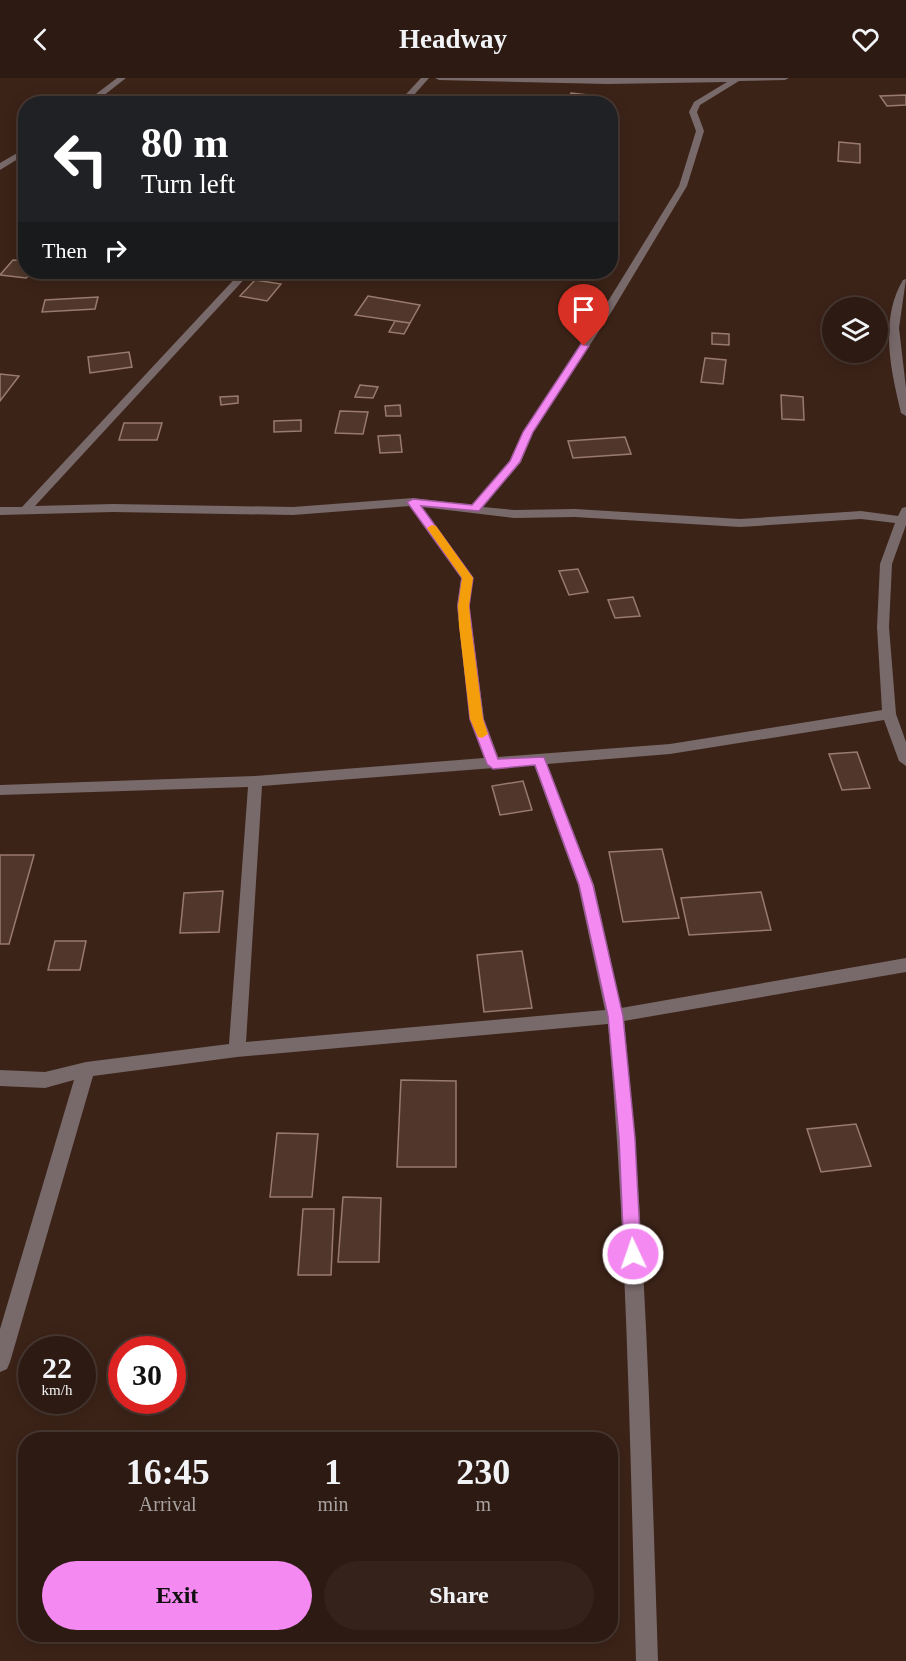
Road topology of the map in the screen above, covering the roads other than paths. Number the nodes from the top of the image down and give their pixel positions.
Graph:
1 (122, 78) edge
2 (425, 78) edge
3 (439, 78) edge
4 (448, 78) edge
5 (767, 78) edge
6 (786, 78) edge
7 (737, 79) edge
8 (98, 96) edge
9 (408, 96) edge
10 (18, 155) edge
11 (0, 167) edge
12 (240, 279) edge
13 (906, 282) edge
14 (906, 413) edge
15 (413, 502) junction
16 (26, 509) junction
17 (475, 509) junction
18 (0, 512) edge
19 (904, 516) edge
20 (890, 714) junction
21 (539, 760) junction
22 (906, 761) edge
23 (493, 764) junction
24 (255, 781) junction
25 (0, 790) edge
26 (906, 965) edge
27 (615, 1016) junction
28 (237, 1050) junction
29 (86, 1069) junction
30 (0, 1078) edge
31 (0, 1362) edge
32 (647, 1661) edge

1 - 8 street
2 - 9 street
3 - 4 street
4 - 7 street
5 - 6 street
5 - 7 street
7 - 17 street
10 - 11 street
12 - 16 street
13 - 14 street
15 - 16 street
15 - 17 street
15 - 23 street
16 - 18 street
17 - 19 street
19 - 20 street
20 - 21 street
20 - 22 street
21 - 23 street
21 - 27 street
23 - 24 street
24 - 25 street
24 - 28 street
26 - 27 street
27 - 28 street
27 - 32 street
28 - 29 street
29 - 30 street
29 - 31 street

